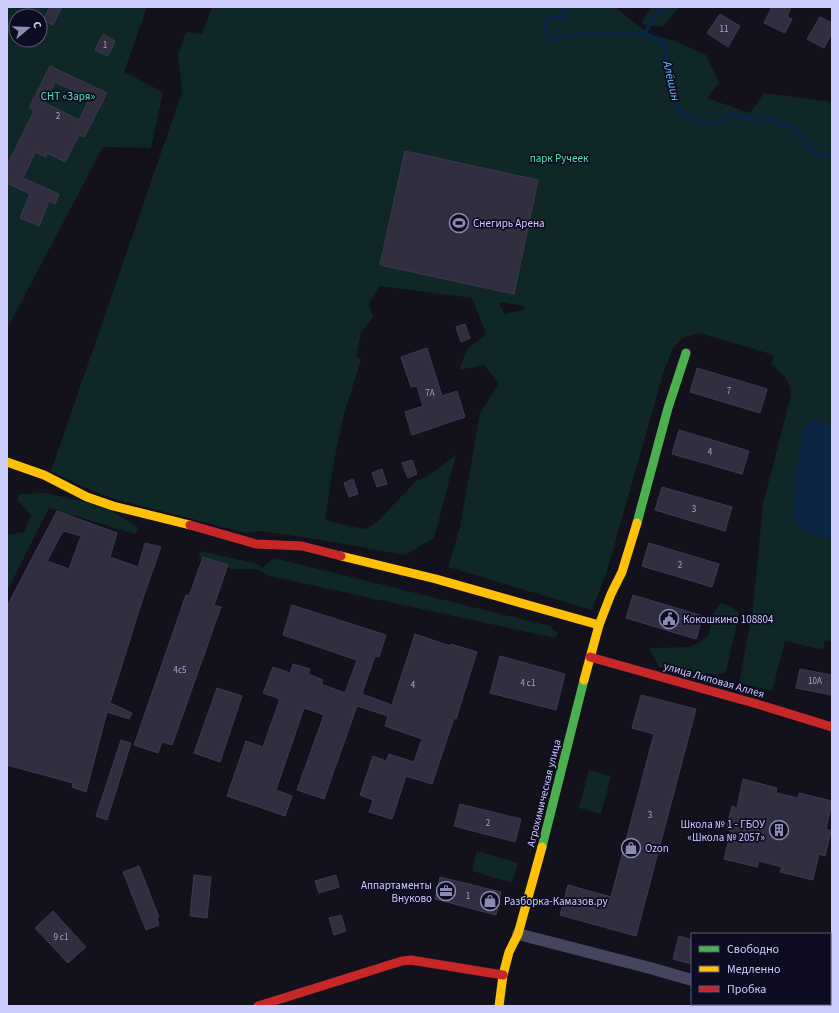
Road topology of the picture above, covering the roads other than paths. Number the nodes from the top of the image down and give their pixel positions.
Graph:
1 (686, 353) dead end
2 (7, 462) edge
3 (599, 625) junction
4 (590, 657) junction
5 (832, 727) edge
6 (518, 934) junction
7 (503, 975) junction
8 (691, 980) edge
9 (258, 1006) edge
10 (499, 1006) edge

1 - 3 street, Агрохимическая улица
2 - 3 street
3 - 4 street, Агрохимическая улица
4 - 5 street, улица Липовая Аллея
4 - 6 street, Агрохимическая улица
6 - 7 street, Агрохимическая улица
6 - 8 street
7 - 9 street
7 - 10 street, Агрохимическая улица

